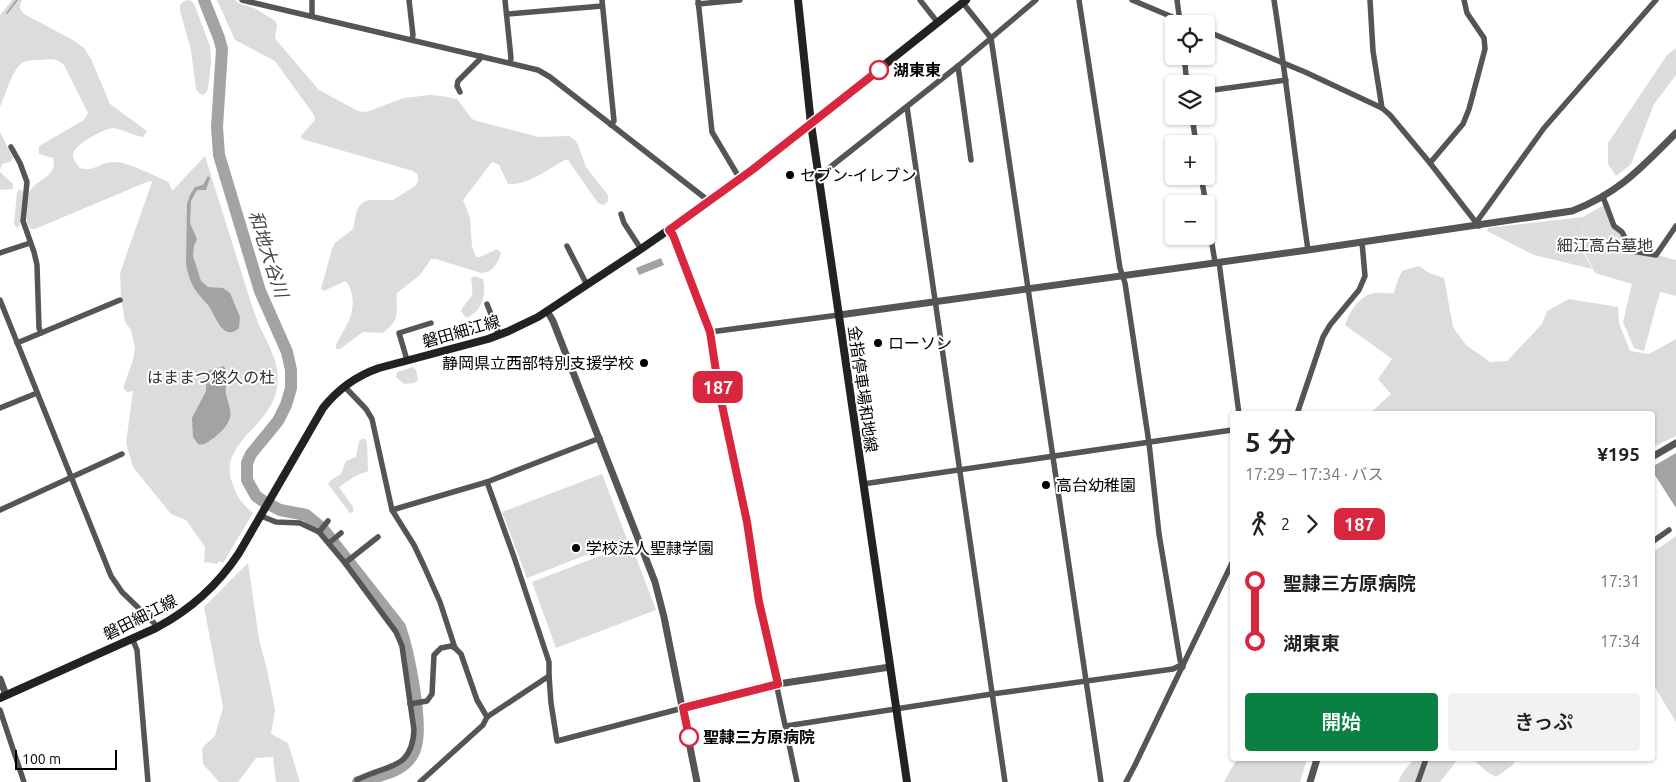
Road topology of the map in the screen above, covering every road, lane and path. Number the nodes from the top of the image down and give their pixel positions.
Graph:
1 (242, 0) edge
2 (312, 0) edge
3 (409, 0) edge
4 (505, 0) edge
5 (740, 0) edge
6 (798, 0) edge
7 (920, 0) edge
8 (1036, 0) edge
9 (1080, 0) edge
10 (1132, 0) edge
11 (1177, 0) edge
12 (1274, 0) edge
13 (1370, 0) edge
14 (1464, 0) edge
15 (1656, 0) edge
16 (965, 1) edge
17 (698, 2) edge
18 (602, 3) edge
19 (507, 14) junction
20 (1165, 15) edge
21 (1179, 15) edge
22 (312, 16) junction
23 (938, 23) junction
24 (1215, 35) edge
25 (991, 38) junction
26 (412, 39) junction
27 (481, 56) junction
28 (510, 62) junction
29 (1284, 64) junction
30 (958, 66) junction
31 (1286, 80) junction
32 (1215, 90) edge
33 (460, 92) dead end
34 (907, 106) junction
35 (1382, 108) junction
36 (810, 124) junction
37 (611, 125) junction
38 (1676, 133) edge
39 (11, 147) dead end
40 (971, 160) dead end
41 (1430, 163) junction
42 (818, 176) junction
43 (740, 179) junction
44 (1604, 197) junction
45 (708, 202) junction
46 (621, 214) dead end
47 (1479, 226) junction
48 (1676, 226) edge
49 (669, 230) junction
50 (1362, 242) junction
51 (30, 243) junction
52 (1214, 245) edge
53 (567, 246) dead end
54 (641, 250) junction
55 (1308, 250) junction
56 (0, 253) edge
57 (1217, 262) junction
58 (1122, 275) junction
59 (587, 285) junction
60 (1027, 289) junction
61 (0, 300) edge
62 (120, 300) dead end
63 (935, 302) junction
64 (487, 304) dead end
65 (547, 311) junction
66 (839, 315) junction
67 (430, 323) dead end
68 (710, 332) junction
69 (41, 333) junction
70 (499, 335) junction
71 (17, 343) junction
72 (406, 360) junction
73 (344, 386) junction
74 (38, 393) junction
75 (0, 408) edge
76 (1239, 411) edge
77 (1298, 411) edge
78 (1230, 430) edge
79 (600, 438) junction
80 (1149, 443) junction
81 (1676, 444) edge
82 (122, 454) dead end
83 (1655, 455) edge
84 (1053, 456) junction
85 (960, 469) junction
86 (71, 478) junction
87 (487, 482) junction
88 (863, 484) junction
89 (0, 510) edge
90 (392, 510) junction
91 (262, 513) junction
92 (328, 521) dead end
93 (1669, 530) dead end
94 (319, 532) junction
95 (341, 533) dead end
96 (378, 537) dead end
97 (1655, 540) edge
98 (329, 543) junction
99 (345, 563) junction
100 (1230, 567) edge
101 (156, 628) junction
102 (132, 638) junction
103 (455, 648) junction
104 (890, 667) junction
105 (1183, 667) junction
106 (549, 676) junction
107 (0, 679) edge
108 (1086, 681) junction
109 (778, 684) junction
110 (992, 694) junction
111 (3, 696) edge
112 (412, 704) junction
113 (683, 708) junction
114 (896, 709) junction
115 (0, 710) edge
116 (488, 717) junction
117 (786, 726) junction
118 (1316, 761) edge
119 (1425, 761) edge
120 (367, 775) junction
121 (357, 780) dead end
122 (24, 782) edge
123 (148, 782) edge
124 (368, 782) edge
125 (420, 782) edge
126 (697, 782) edge
127 (798, 782) edge
128 (907, 782) edge
129 (1005, 782) edge
130 (1101, 782) edge
131 (1126, 782) edge
132 (1310, 782) edge
133 (1418, 782) edge

1 - 22 street
2 - 22 street
3 - 26 street
4 - 19 street
5 - 17 street
6 - 36 main road, 金指停車場和地線
7 - 23 street
8 - 25 street
9 - 58 street
10 - 20 street
11 - 21 street
12 - 29 street
13 - 35 street
14 - 41 street
15 - 47 street
16 - 23 main road, 磐田細江線
16 - 25 street
17 - 43 street
18 - 19 street
18 - 37 street
19 - 28 street
22 - 26 street
23 - 36 main road, 磐田細江線
24 - 29 street
25 - 30 street
25 - 60 street
26 - 27 street
27 - 28 street
27 - 33 street
28 - 37 street
29 - 31 street
29 - 35 street
30 - 34 street
30 - 40 street
31 - 32 street
31 - 55 street
34 - 42 street
34 - 63 street
35 - 41 street
36 - 42 main road, 金指停車場和地線
36 - 43 main road, 磐田細江線
37 - 45 street
38 - 44 street
39 - 51 street
41 - 47 street
42 - 66 main road, 金指停車場和地線
43 - 45 main road, 磐田細江線
44 - 47 street
44 - 48 street
45 - 49 main road, 磐田細江線
46 - 54 street
47 - 50 street
49 - 54 main road, 磐田細江線
49 - 68 street
50 - 55 street
50 - 77 street
51 - 56 street
51 - 69 street
52 - 57 street
53 - 59 street
54 - 59 main road, 磐田細江線
55 - 57 street
57 - 58 street
57 - 76 street
58 - 60 street
58 - 80 street
59 - 65 main road, 磐田細江線
60 - 63 street
60 - 84 street
61 - 71 street
62 - 69 street
63 - 66 street
63 - 85 street
64 - 70 street
65 - 70 main road, 磐田細江線
65 - 79 street
66 - 68 street
66 - 88 main road, 金指停車場和地線
67 - 72 street
68 - 109 street
69 - 71 street
70 - 72 main road, 磐田細江線
71 - 74 street
72 - 73 main road, 磐田細江線
73 - 90 street
73 - 91 main road, 磐田細江線
74 - 75 street
74 - 86 street
78 - 80 street
79 - 87 street
79 - 113 street
80 - 84 street
80 - 105 street
81 - 83 street
82 - 86 street
84 - 85 street
84 - 108 street
85 - 88 street
85 - 110 street
86 - 89 street
86 - 101 street
87 - 90 street
87 - 106 street
88 - 104 main road, 金指停車場和地線
90 - 103 street
91 - 94 street
91 - 101 main road, 磐田細江線
92 - 94 street
93 - 97 street
94 - 98 street
95 - 98 street
96 - 99 street
98 - 99 street
99 - 112 street
100 - 105 street
101 - 102 main road, 磐田細江線
102 - 111 main road, 磐田細江線
102 - 123 street
103 - 112 street
103 - 116 street
104 - 109 street
104 - 114 main road, 金指停車場和地線
105 - 108 street
105 - 131 street
106 - 113 street
106 - 116 street
107 - 111 street
108 - 110 street
108 - 130 street
109 - 113 street
109 - 117 street
110 - 114 street
110 - 129 street
112 - 120 street
113 - 126 street
114 - 117 street
114 - 128 main road, 金指停車場和地線
115 - 122 street
116 - 125 street
117 - 127 street
118 - 132 street
119 - 133 street
120 - 121 street
120 - 124 street

